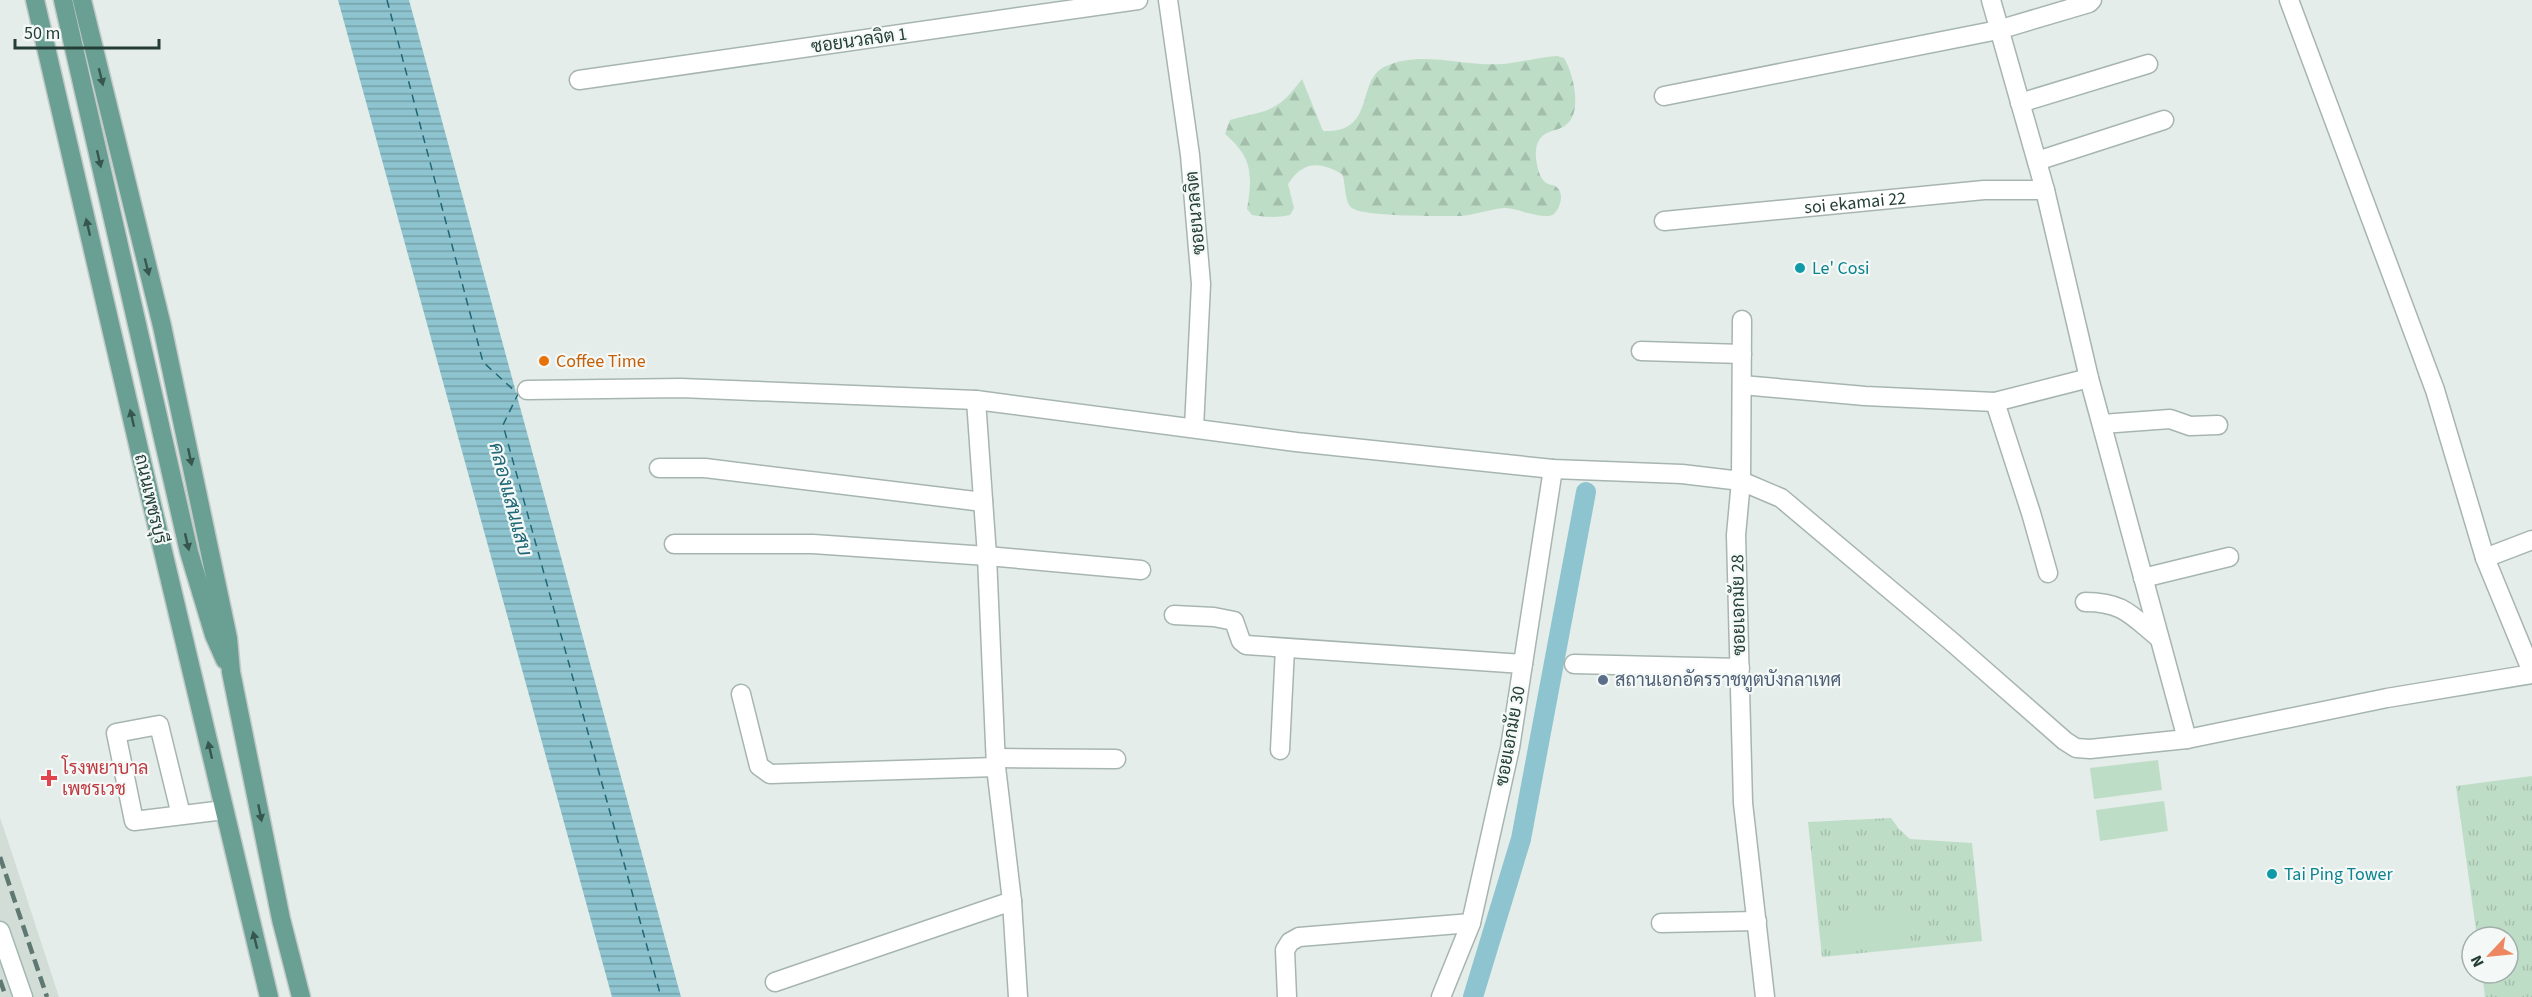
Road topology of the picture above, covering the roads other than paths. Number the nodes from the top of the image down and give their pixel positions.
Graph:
1 (35, 0) edge
2 (63, 0) edge
3 (82, 0) edge
4 (1138, 0) edge
5 (1168, 0) edge
6 (1990, 0) edge
7 (2092, 0) edge
8 (2289, 0) edge
9 (1998, 30) junction
10 (2148, 64) dead end
11 (579, 80) dead end
12 (1664, 96) dead end
13 (2020, 103) junction
14 (2164, 120) dead end
15 (2037, 161) junction
16 (2045, 190) junction
17 (1664, 221) dead end
18 (1742, 320) dead end
19 (1641, 351) dead end
20 (1742, 354) junction
21 (2089, 378) junction
22 (1742, 386) junction
23 (527, 390) dead end
24 (976, 400) junction
25 (1995, 402) junction
26 (2102, 424) junction
27 (2218, 425) dead end
28 (1194, 428) junction
29 (659, 468) dead end
30 (1553, 469) junction
31 (1741, 481) junction
32 (983, 502) junction
33 (2532, 540) edge
34 (674, 544) dead end
35 (987, 556) junction
36 (2229, 557) dead end
37 (2485, 558) junction
38 (1141, 570) dead end
39 (2048, 573) dead end
40 (2143, 578) junction
41 (2085, 602) dead end
42 (1174, 615) dead end
43 (2159, 638) junction
44 (1285, 648) junction
45 (1523, 664) junction
46 (1574, 664) dead end
47 (1740, 668) junction
48 (231, 672) junction
49 (2532, 673) edge
50 (741, 694) dead end
51 (2187, 739) junction
52 (1280, 750) dead end
53 (1116, 759) dead end
54 (996, 763) junction
55 (224, 810) junction
56 (181, 815) junction
57 (1012, 902) junction
58 (1756, 921) junction
59 (1472, 923) junction
60 (1661, 923) dead end
61 (0, 931) edge
62 (776, 982) dead end
63 (23, 997) edge
64 (269, 997) edge
65 (301, 997) edge
66 (1018, 997) edge
67 (1287, 997) edge
68 (1441, 997) edge
69 (1765, 997) edge

55 -> 1 main road, ถนนเพชรบุรี
2 -> 48 main road, ถนนเพชรบุรี
3 -> 48 main road, ถนนเพชรบุรี
4 - 11 street, ซอยนวลจิต 1
5 - 28 street, ซอยนวลจิต
6 - 9 street
7 - 9 street
8 - 37 street
9 - 12 street
9 - 13 street
10 - 13 street
13 - 15 street
14 - 15 street
15 - 16 street
16 - 17 street, soi ekamai 22
16 - 21 street
18 - 20 street, ซอยเอกมัย 28
19 - 20 street
20 - 22 street, ซอยเอกมัย 28
21 - 25 street
21 - 26 street
22 - 25 street
22 - 31 street, ซอยเอกมัย 28
23 - 24 street
24 - 28 street
24 - 32 street
25 - 39 street
26 - 27 street
26 - 40 street
28 - 30 street
29 - 32 street
30 - 31 street
30 - 45 street, ซอยเอกมัย 30
31 - 47 street, ซอยเอกมัย 28
31 - 51 street
32 - 35 street
33 - 37 street
34 - 35 street
35 - 38 street
35 - 54 street
36 - 40 street
37 - 49 street
40 - 43 street
41 - 43 street
42 - 44 street
43 - 51 street
44 - 45 street
44 - 52 street
45 - 59 street, ซอยเอกมัย 30
46 - 47 street
47 - 58 street, ซอยเอกมัย 28
48 -> 65 main road, ถนนเพชรบุรี
49 - 51 street
50 - 54 street
53 - 54 street
54 - 57 street
55 - 56 street
64 -> 55 main road, ถนนเพชรบุรี
56 - 56 street
57 - 62 street
57 - 66 street
58 - 60 street
58 - 69 street, ซอยเอกมัย 28
59 - 67 street
59 - 68 street, ซอยเอกมัย 30
61 - 63 street

